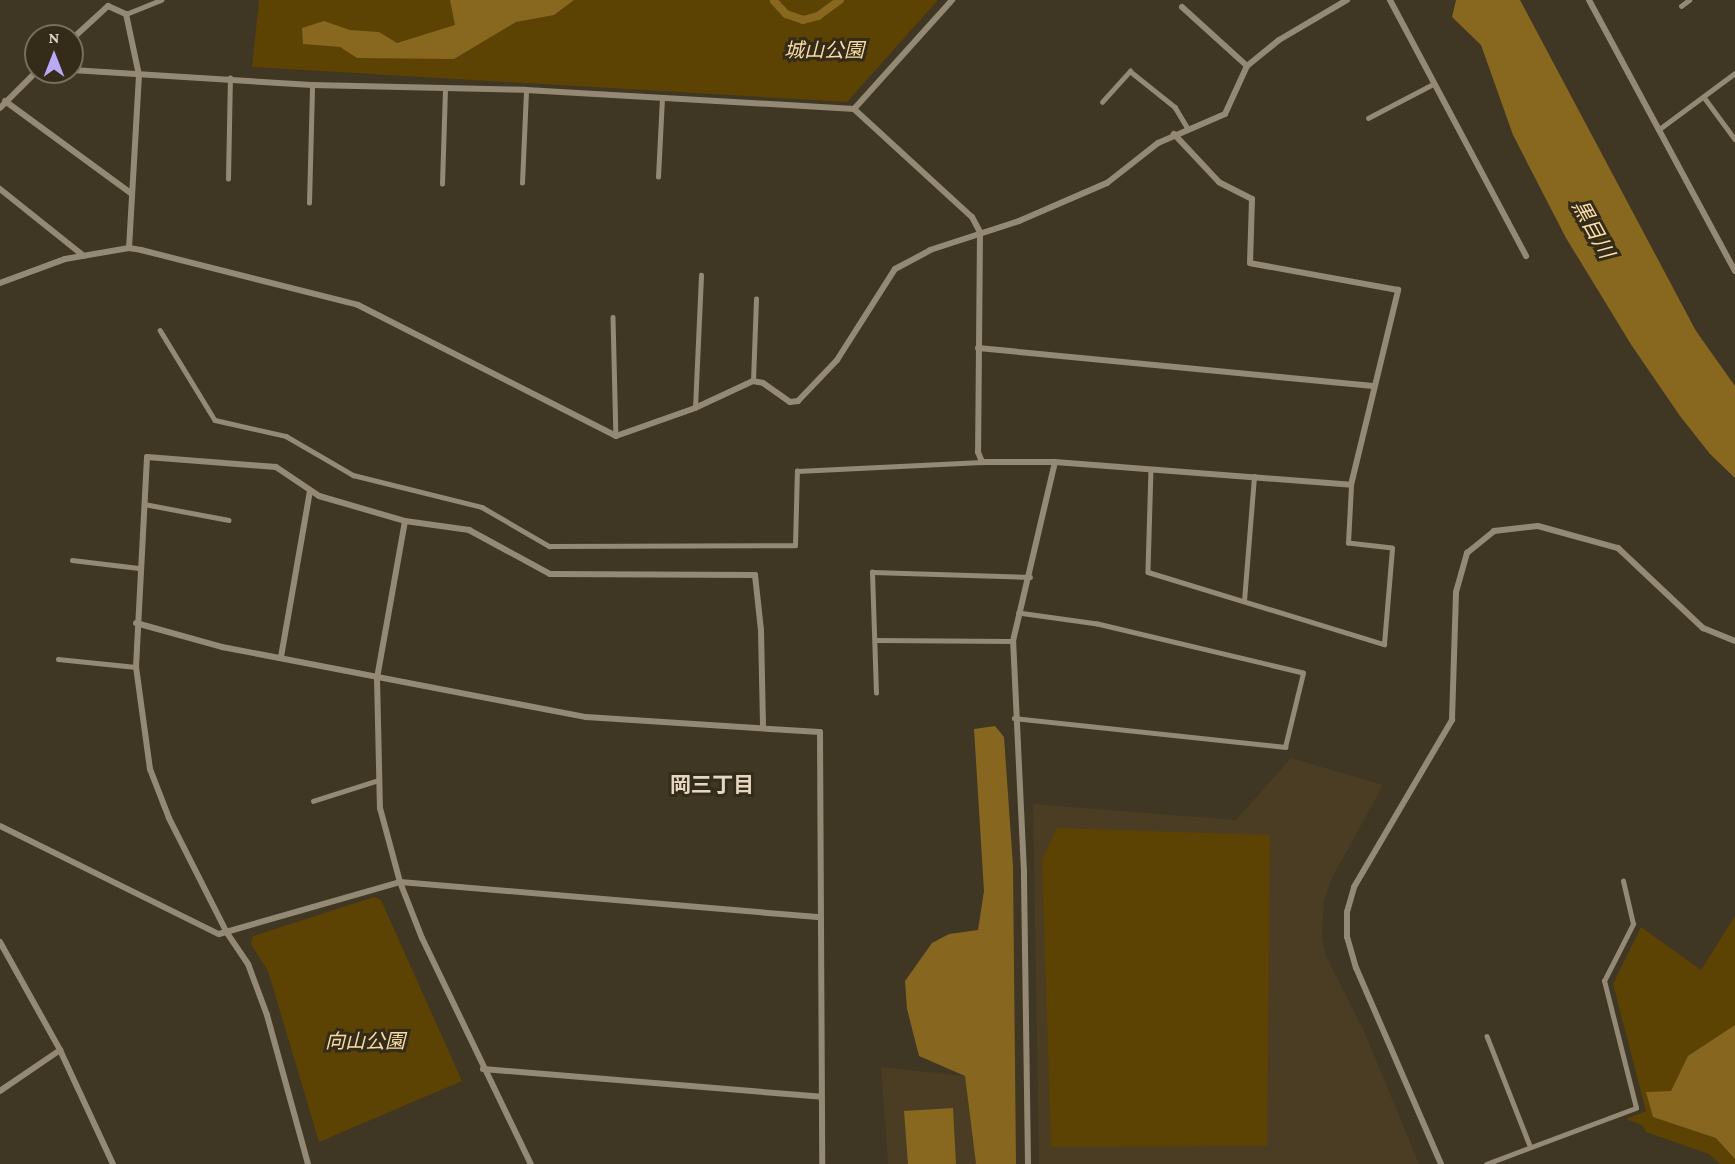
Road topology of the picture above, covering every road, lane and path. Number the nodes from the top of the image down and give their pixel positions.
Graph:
1 (161, 0) edge
2 (952, 0) edge
3 (1347, 0) edge
4 (1390, 0) edge
5 (1589, 0) edge
6 (1689, 0) edge
7 (108, 3) edge
8 (1681, 6) dead end
9 (1182, 7) dead end
10 (126, 14) junction
11 (84, 27) edge
12 (1247, 66) junction
13 (84, 71) edge
14 (1735, 73) edge
15 (139, 75) junction
16 (230, 78) junction
17 (24, 83) edge
18 (1433, 84) junction
19 (312, 86) junction
20 (445, 88) junction
21 (526, 90) junction
22 (1704, 97) junction
23 (662, 98) junction
24 (5, 101) junction
25 (1102, 102) dead end
26 (0, 108) edge
27 (854, 110) junction
28 (1368, 118) dead end
29 (1188, 129) junction
30 (1658, 130) junction
31 (1174, 134) junction
32 (1735, 140) edge
33 (658, 177) dead end
34 (228, 179) dead end
35 (522, 183) dead end
36 (442, 184) dead end
37 (0, 189) edge
38 (132, 194) junction
39 (309, 203) dead end
40 (980, 232) junction
41 (129, 248) junction
42 (84, 256) junction
43 (1526, 256) dead end
44 (1735, 271) edge
45 (701, 275) dead end
46 (0, 283) edge
47 (756, 299) dead end
48 (613, 316) dead end
49 (160, 330) dead end
50 (978, 348) junction
51 (753, 381) junction
52 (1373, 386) junction
53 (695, 408) junction
54 (616, 436) junction
55 (982, 462) junction
56 (1055, 462) junction
57 (1150, 469) junction
58 (1254, 476) junction
59 (1351, 485) junction
60 (310, 490) junction
61 (144, 504) junction
62 (229, 520) dead end
63 (405, 521) junction
64 (72, 560) dead end
65 (139, 568) junction
66 (1030, 577) junction
67 (1244, 602) junction
68 (1019, 614) junction
69 (136, 623) junction
70 (876, 640) junction
71 (1013, 641) junction
72 (1735, 641) edge
73 (281, 657) junction
74 (58, 659) dead end
75 (136, 667) junction
76 (377, 678) junction
77 (876, 693) dead end
78 (1014, 718) junction
79 (763, 727) junction
80 (379, 780) junction
81 (313, 801) dead end
82 (0, 826) edge
83 (1623, 881) dead end
84 (400, 882) junction
85 (821, 917) junction
86 (227, 933) junction
87 (0, 942) edge
88 (1486, 1036) dead end
89 (60, 1050) junction
90 (483, 1069) junction
91 (0, 1091) edge
92 (822, 1097) junction
93 (1530, 1146) junction
94 (113, 1164) edge
95 (308, 1164) edge
96 (531, 1164) edge
97 (822, 1164) edge
98 (1028, 1164) edge
99 (1441, 1164) edge
100 (1486, 1164) edge

1 - 10 lane
2 - 27 street
3 - 12 street
4 - 18 street
5 - 30 street
6 - 8 lane
7 - 10 street
7 - 11 street
9 - 12 street
10 - 15 street
12 - 29 street
13 - 15 street
14 - 22 lane
15 - 16 street
15 - 38 street
16 - 19 street
16 - 34 lane
17 - 24 street
18 - 28 lane
18 - 43 street
19 - 20 street
19 - 39 lane
20 - 21 street
20 - 36 lane
21 - 23 street
21 - 35 lane
22 - 30 lane
22 - 32 lane
23 - 27 street
23 - 33 lane
24 - 26 street
24 - 38 street
25 - 29 lane
27 - 40 street
29 - 31 street
30 - 44 street
31 - 40 street
31 - 52 street
37 - 42 street
38 - 41 street
40 - 50 street
40 - 51 street
41 - 42 street
41 - 54 street
42 - 46 street
45 - 53 lane
47 - 51 lane
48 - 54 lane
49 - 55 lane
50 - 52 street
50 - 55 street
51 - 53 street
52 - 59 street
53 - 54 street
55 - 56 street
56 - 57 street
56 - 66 street
57 - 58 street
57 - 67 lane
58 - 59 street
58 - 67 lane
59 - 67 lane
60 - 61 street
60 - 63 street
60 - 73 street
61 - 62 lane
61 - 65 street
63 - 76 street
63 - 79 street
64 - 65 lane
65 - 69 street
66 - 68 street
66 - 70 lane
68 - 71 street
68 - 78 lane
69 - 73 street
69 - 75 street
70 - 71 lane
70 - 77 lane
71 - 78 street
72 - 99 street
73 - 76 street
74 - 75 lane
75 - 86 street
76 - 79 street
76 - 80 street
78 - 98 street
79 - 85 street
80 - 81 lane
80 - 84 street
82 - 86 street
83 - 93 lane
84 - 85 street
84 - 86 street
84 - 90 street
85 - 92 street
86 - 95 street
87 - 89 street
88 - 93 lane
89 - 91 street
89 - 94 street
90 - 92 street
90 - 96 street
92 - 97 street
93 - 100 lane

